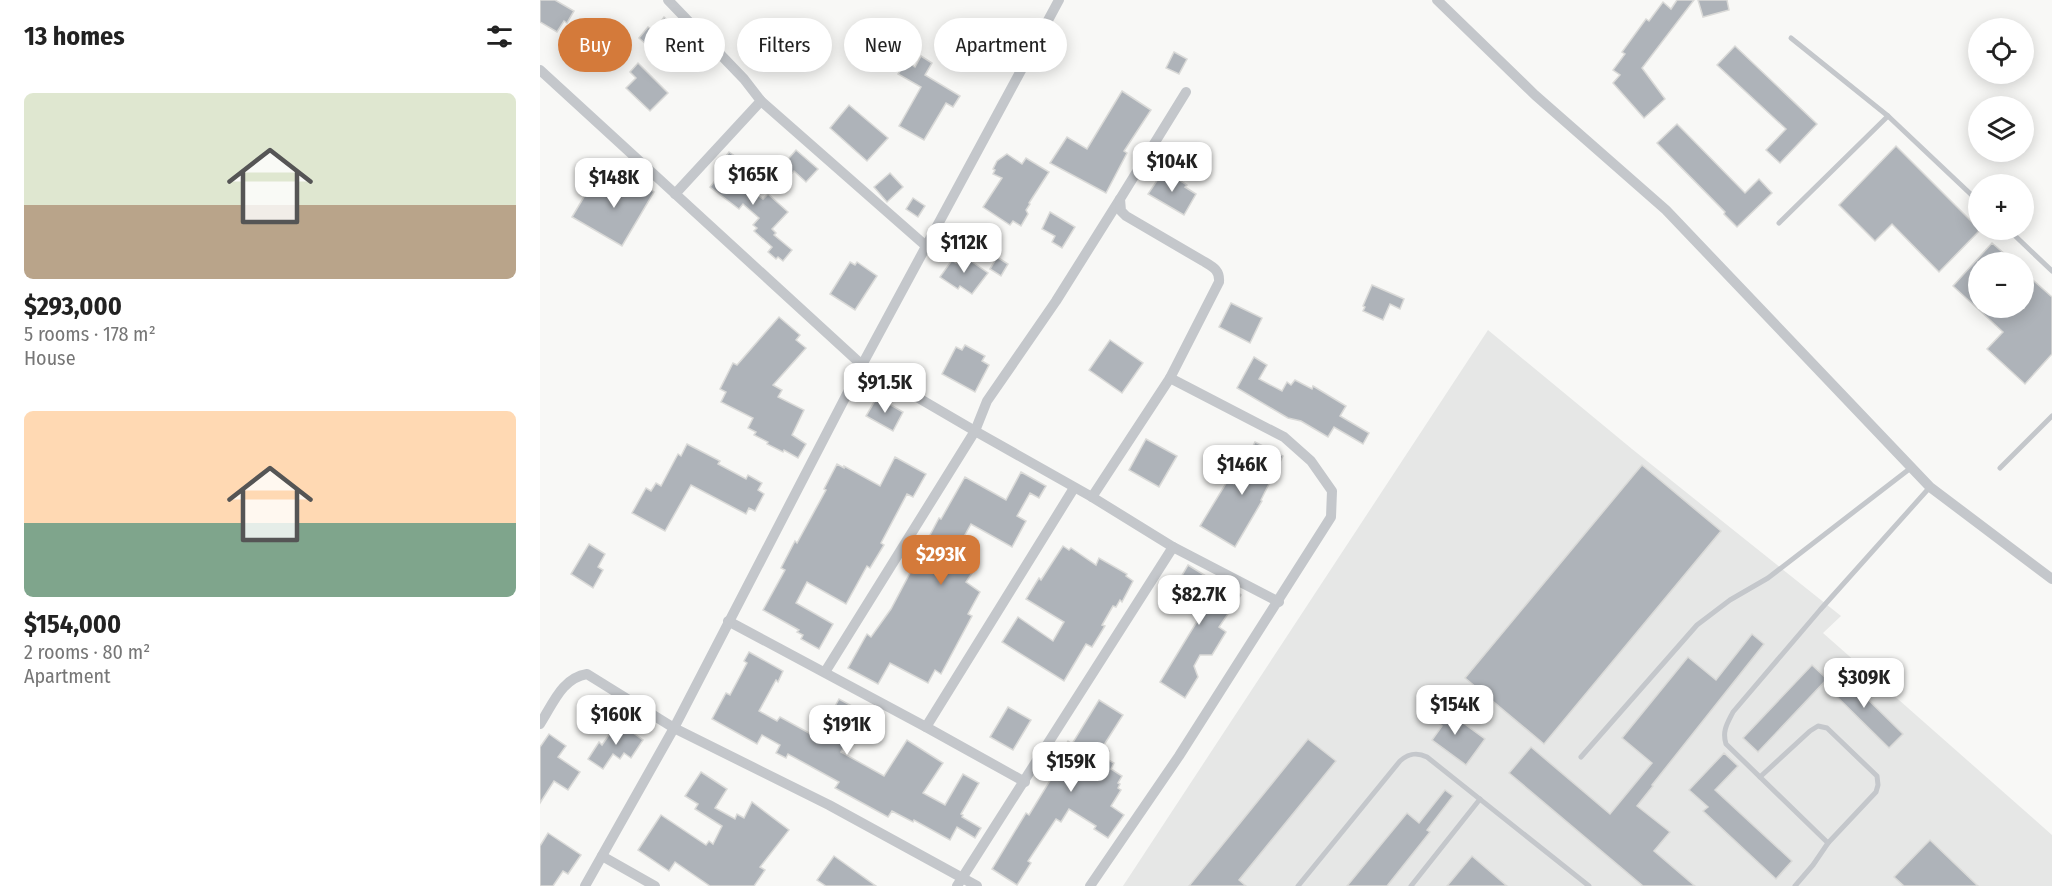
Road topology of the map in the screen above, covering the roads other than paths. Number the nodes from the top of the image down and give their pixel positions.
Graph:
1 (668, 0) edge
2 (1059, 0) edge
3 (1437, 0) edge
4 (1791, 38) dead end
5 (540, 70) edge
6 (1186, 92) dead end
7 (761, 101) junction
8 (1888, 116) junction
9 (1968, 192) edge
10 (675, 194) junction
11 (1120, 199) junction
12 (1779, 224) dead end
13 (2019, 240) edge
14 (926, 246) junction
15 (2052, 271) edge
16 (862, 365) junction
17 (1170, 378) junction
18 (2052, 416) edge
19 (975, 431) junction
20 (1912, 467) junction
21 (2000, 468) dead end
22 (1930, 487) junction
23 (1074, 488) junction
24 (1092, 497) junction
25 (1173, 547) junction
26 (2052, 579) edge
27 (1279, 602) junction
28 (728, 621) junction
29 (825, 672) junction
30 (540, 724) edge
31 (927, 727) junction
32 (674, 728) junction
33 (1581, 757) dead end
34 (1760, 777) junction
35 (1025, 782) junction
36 (1480, 799) junction
37 (1828, 843) junction
38 (602, 856) junction
39 (960, 882) edge
40 (585, 886) edge
41 (655, 886) edge
42 (977, 886) edge
43 (1090, 886) edge
44 (1298, 886) edge
45 (1411, 886) edge
46 (1588, 886) edge
47 (1795, 886) edge

1 - 7 street
2 - 14 street
3 - 20 street
4 - 8 lane
5 - 10 street
6 - 11 street
7 - 10 street
7 - 14 street
8 - 9 lane
8 - 12 lane
10 - 16 street
11 - 17 street
11 - 19 street
13 - 15 lane
14 - 16 street
16 - 19 street
16 - 28 street
17 - 24 street
17 - 27 street
18 - 21 lane
19 - 23 street
19 - 29 street
20 - 22 street
20 - 33 lane
22 - 26 street
22 - 34 lane
23 - 24 street
23 - 31 street
24 - 25 street
25 - 27 street
25 - 35 street
27 - 43 street
28 - 29 street
28 - 32 street
29 - 31 street
30 - 32 street
31 - 35 street
32 - 38 street
32 - 39 street
34 - 37 lane
34 - 37 lane
35 - 39 street
36 - 44 lane
36 - 45 lane
36 - 46 lane
37 - 47 lane
38 - 40 street
38 - 41 street
39 - 42 street

